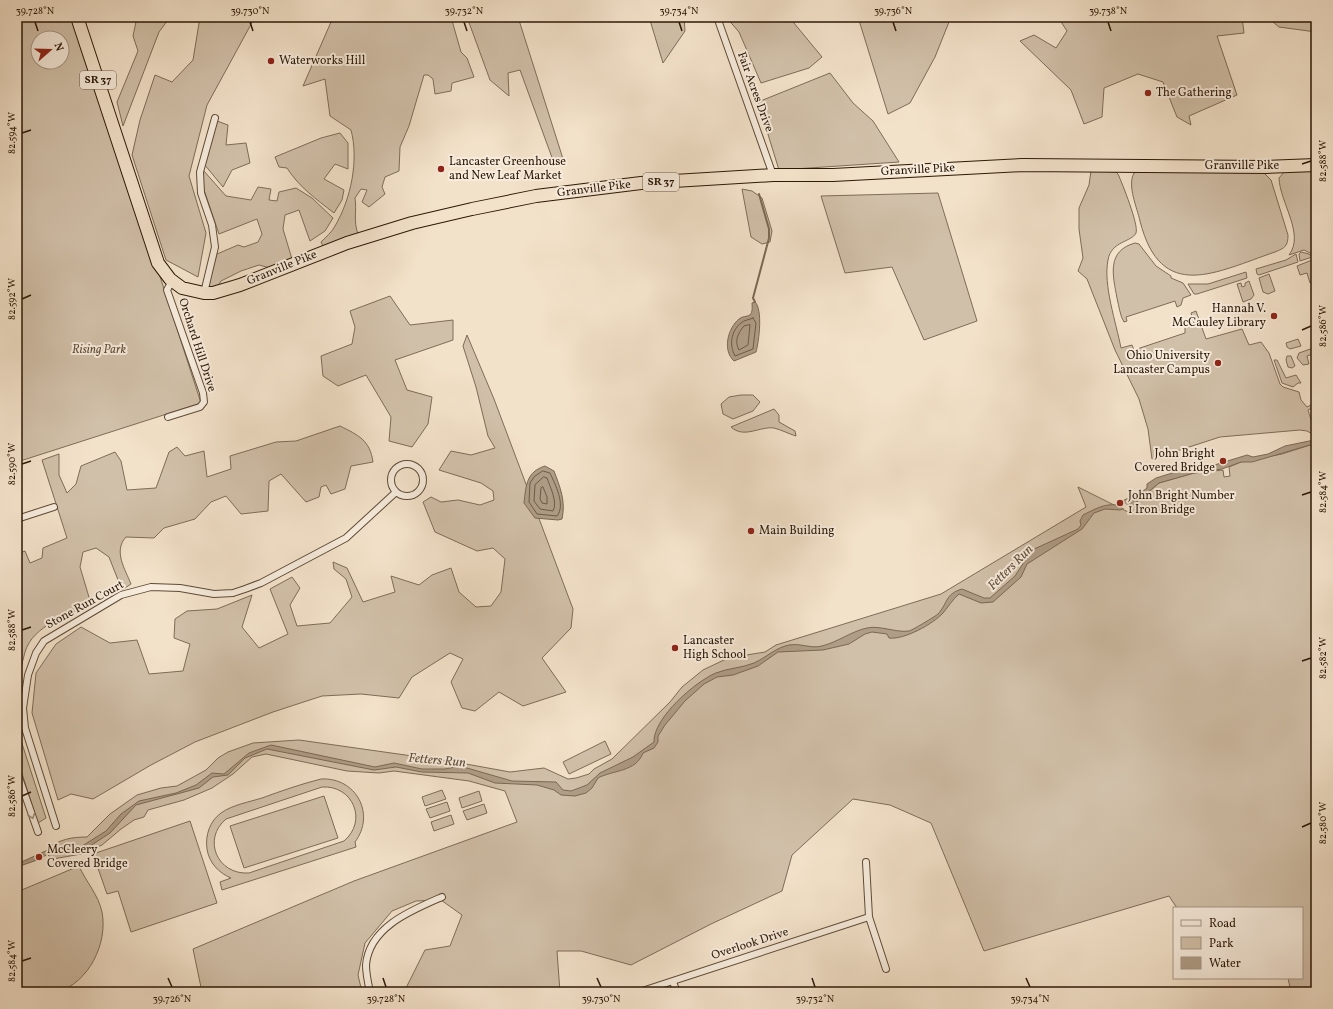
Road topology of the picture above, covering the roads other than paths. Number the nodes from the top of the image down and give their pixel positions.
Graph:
1 (77, 17) edge
2 (717, 17) edge
3 (215, 118) dead end
4 (1316, 165) edge
5 (773, 175) junction
6 (172, 281) junction
7 (204, 293) junction
8 (168, 417) dead end
9 (396, 492) junction
10 (54, 507) dead end
11 (17, 518) edge
12 (17, 772) edge
13 (56, 826) dead end
14 (38, 832) dead end
15 (866, 862) dead end
16 (442, 897) dead end
17 (869, 917) junction
18 (886, 969) dead end
19 (673, 982) junction
20 (370, 992) edge
21 (639, 992) edge
22 (677, 992) edge

1 - 6 highway, Granville Pike / SR 37
2 - 5 street, Fair Acres Drive
3 - 7 street
4 - 5 highway, Granville Pike / SR 37
5 - 7 highway, Granville Pike / SR 37
6 - 7 highway, Granville Pike / SR 37
6 - 8 street, Orchard Hill Drive
9 - 9 street
9 - 13 street, Stone Run Court
10 - 11 street
12 -> 14 street
15 - 17 street
16 - 20 street
17 - 18 street
17 - 19 street, Overlook Drive
19 - 21 street, Overlook Drive
19 - 22 street

